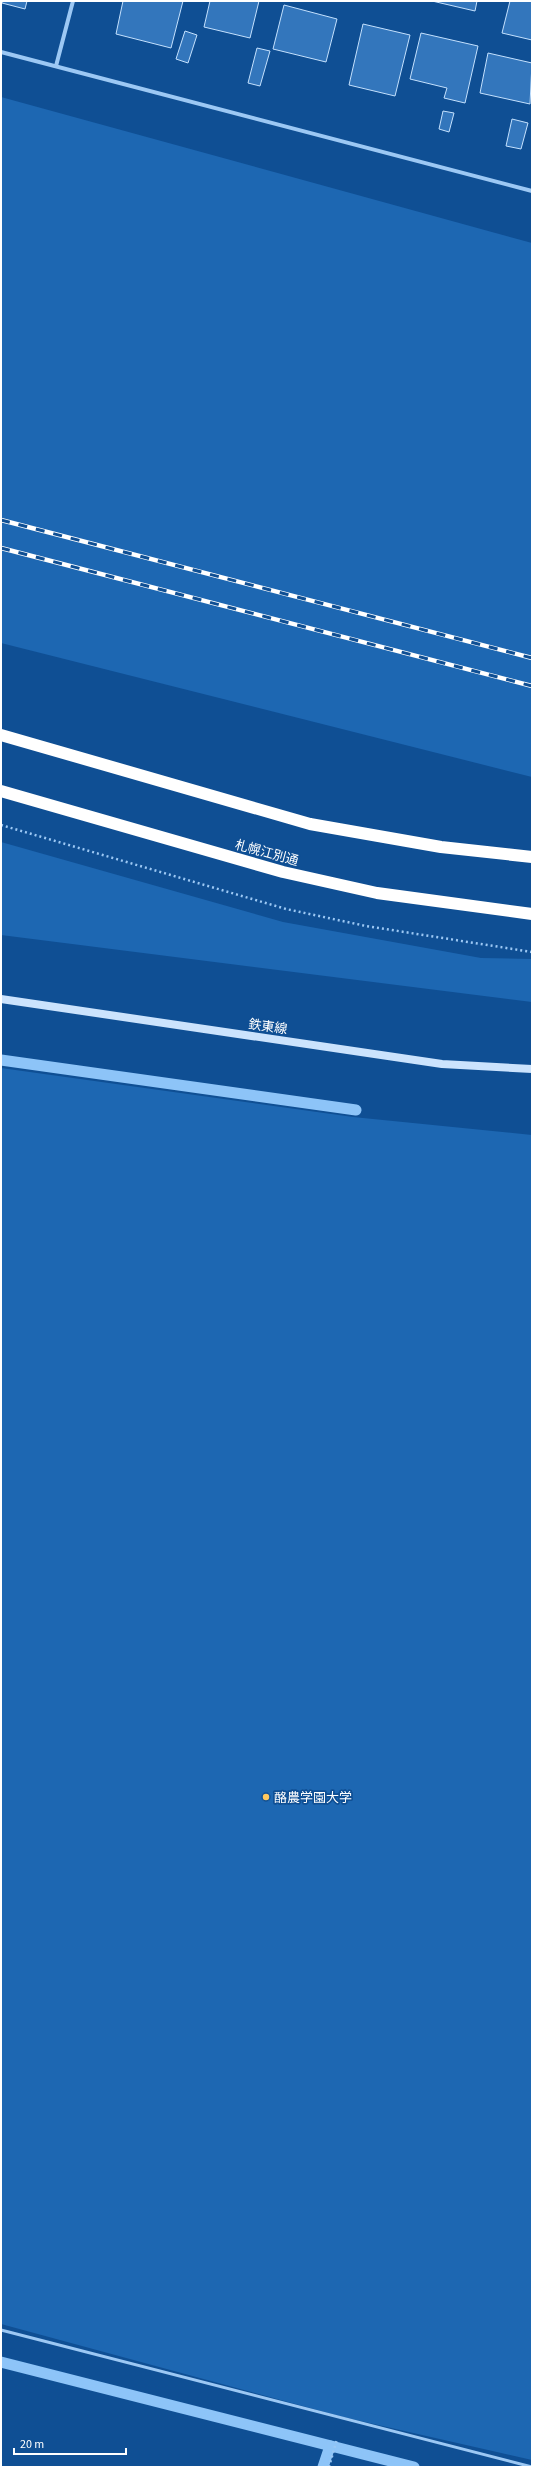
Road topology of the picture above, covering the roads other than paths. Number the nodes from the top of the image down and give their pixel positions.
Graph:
1 (73, 1) edge
2 (1, 52) edge
3 (56, 66) junction
4 (532, 190) edge
5 (1, 735) edge
6 (1, 791) edge
7 (532, 857) edge
8 (532, 914) edge
9 (1, 999) edge
10 (532, 1069) edge
11 (1, 2330) edge
12 (532, 2467) edge

1 - 3 street
2 - 3 street
3 - 4 street
5 - 7 highway
6 - 8 highway, 札幌江別通
9 - 10 street, 鉄東線
11 - 12 lane

